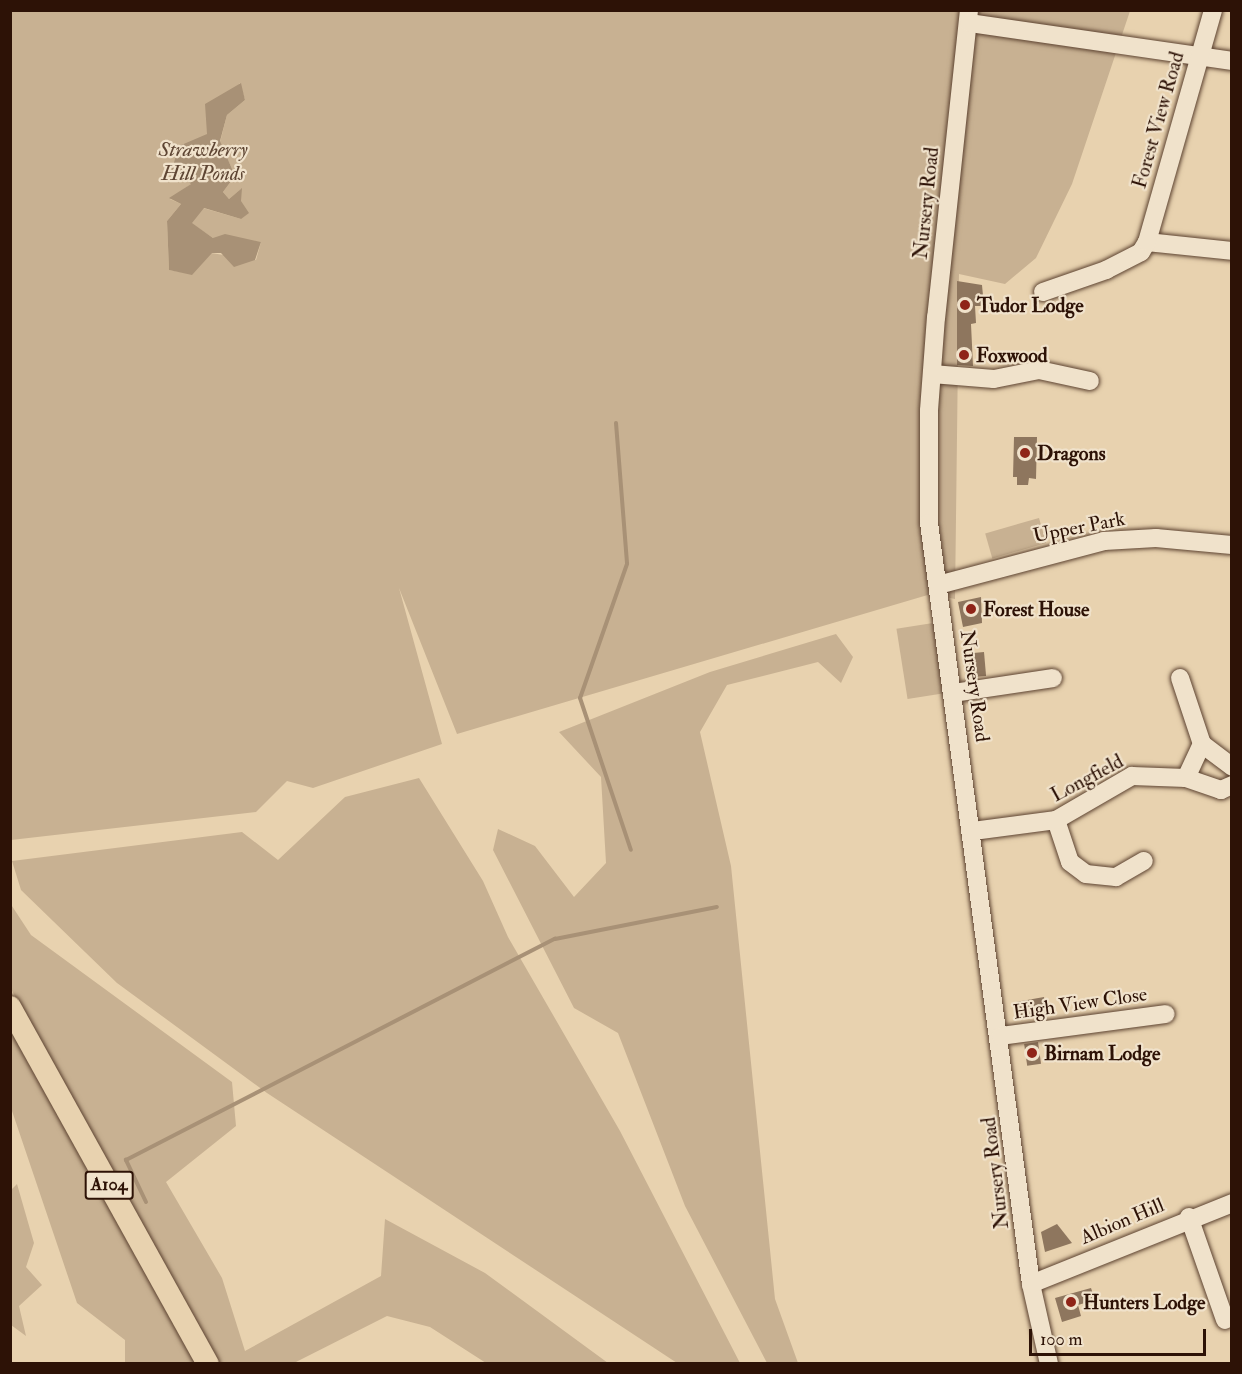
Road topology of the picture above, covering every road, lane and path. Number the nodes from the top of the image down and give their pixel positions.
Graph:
1 (1213, 10) edge
2 (969, 17) edge
3 (1199, 59) junction
4 (1232, 61) edge
5 (1147, 242) junction
6 (1232, 251) edge
7 (1043, 292) dead end
8 (932, 374) junction
9 (1090, 381) dead end
10 (1232, 545) edge
11 (938, 585) junction
12 (1053, 678) dead end
13 (1180, 678) dead end
14 (953, 693) junction
15 (1202, 744) junction
16 (1232, 767) edge
17 (1186, 778) junction
18 (1232, 785) edge
19 (1056, 820) junction
20 (973, 831) junction
21 (1144, 861) dead end
22 (10, 1007) edge
23 (1166, 1014) dead end
24 (1001, 1036) junction
25 (1232, 1203) edge
26 (1189, 1217) junction
27 (1030, 1284) junction
28 (1225, 1320) dead end
29 (208, 1364) edge
30 (1049, 1364) edge

1 - 3 street, Forest View Road
2 - 3 street
2 - 8 street, Nursery Road
3 - 4 street
3 - 5 street, Forest View Road
5 - 6 street
5 - 7 street
8 - 9 street
8 - 11 street, Nursery Road
10 - 11 street, Upper Park
11 - 14 street, Nursery Road
12 - 14 street
13 - 15 street
14 - 20 street, Nursery Road
15 - 16 street
15 - 17 street
17 - 18 street, Longfield
17 - 19 street, Longfield
19 - 20 street, Longfield
19 - 21 street
20 - 24 street, Nursery Road
22 - 29 main road, A104
23 - 24 street, High View Close
24 - 27 street, Nursery Road
25 - 26 street, Albion Hill
26 - 27 street, Albion Hill
26 - 28 street
27 - 30 street, Nursery Road

